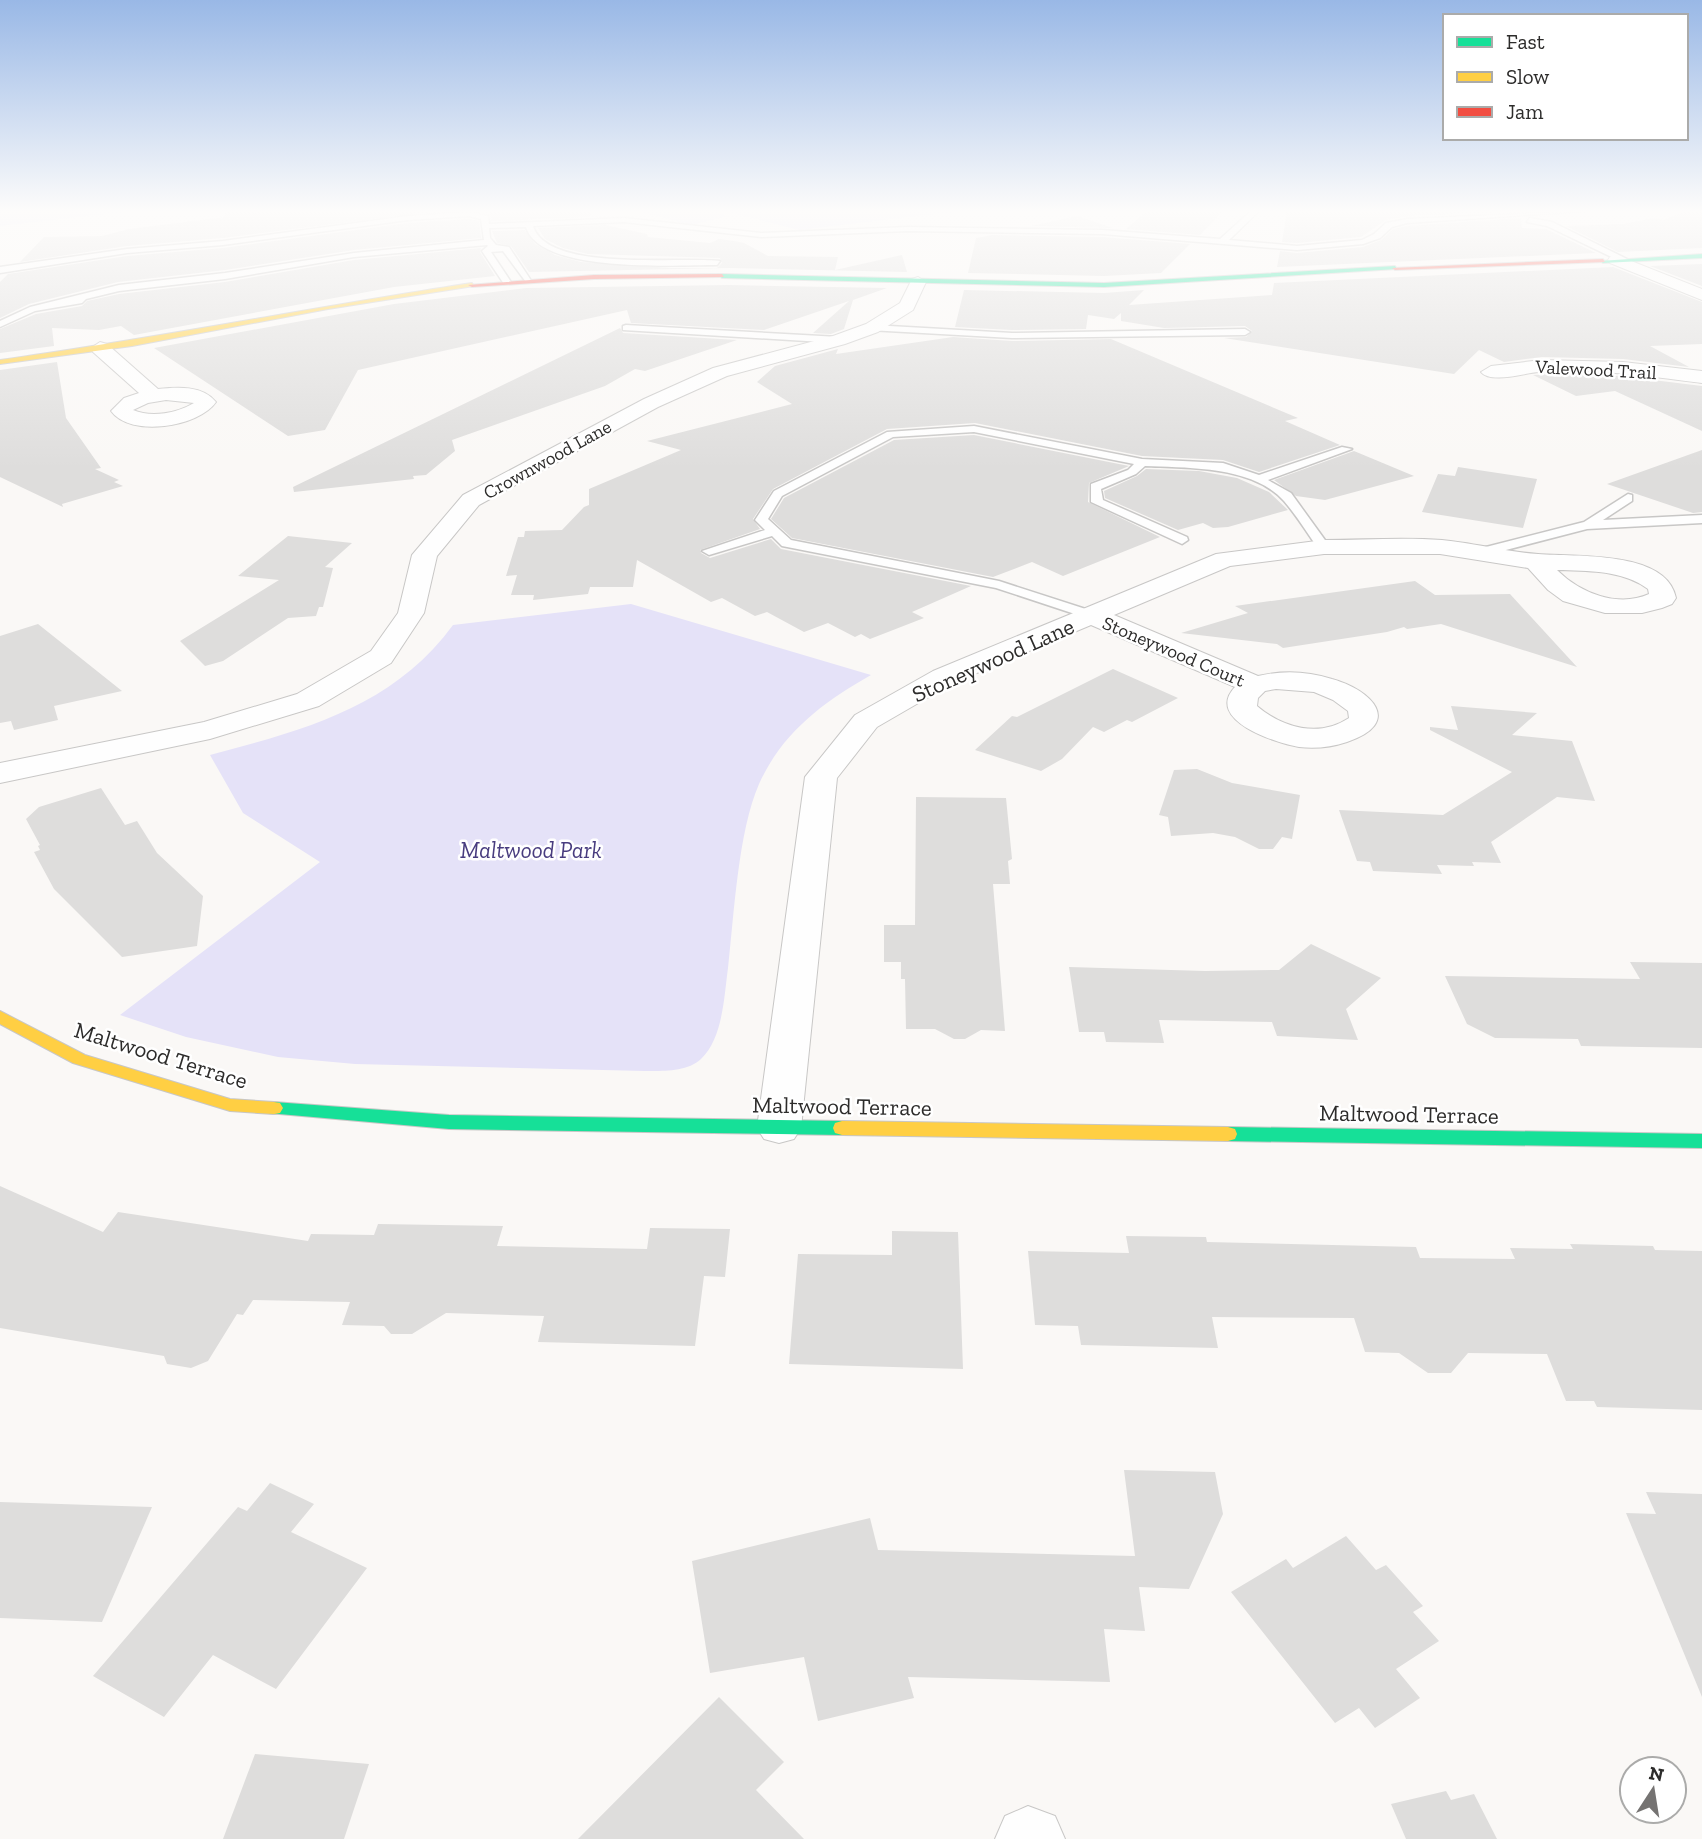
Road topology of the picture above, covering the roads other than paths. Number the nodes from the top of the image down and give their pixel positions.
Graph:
1 (110, 297) edge
2 (387, 297) edge
3 (912, 297) edge
4 (0, 324) edge
5 (626, 328) dead end
6 (872, 328) junction
7 (1245, 331) dead end
8 (839, 340) junction
9 (100, 348) junction
10 (0, 362) edge
11 (1491, 372) dead end
12 (1702, 377) edge
13 (154, 396) dead end
14 (1346, 449) dead end
15 (1142, 462) junction
16 (1259, 479) junction
17 (1628, 498) dead end
18 (1702, 519) edge
19 (1587, 525) junction
20 (772, 532) junction
21 (1182, 540) dead end
22 (1324, 547) junction
23 (709, 551) dead end
24 (1483, 552) junction
25 (1535, 562) dead end
26 (1093, 616) junction
27 (1255, 685) dead end
28 (0, 773) edge
29 (0, 1017) edge
30 (779, 1128) junction
31 (1702, 1140) edge

1 - 4 lane
2 - 9 street
3 - 6 street, Crownwood Lane
5 - 8 lane
6 - 7 lane
6 - 8 street, Crownwood Lane
8 - 28 street, Crownwood Lane
9 - 10 street
9 - 13 street
11 - 12 street, Valewood Trail
14 - 16 lane
15 - 16 lane
15 - 20 lane
15 - 21 lane
16 - 22 lane
17 - 19 lane
18 - 19 lane
19 - 24 lane
20 - 23 lane
20 - 26 lane
22 - 24 street, Stoneywood Lane
22 - 26 street, Stoneywood Lane
24 - 25 street, Stoneywood Lane
26 - 27 street, Stoneywood Court
26 - 30 street, Stoneywood Lane
29 - 30 street, Maltwood Terrace
30 - 31 street, Maltwood Terrace

